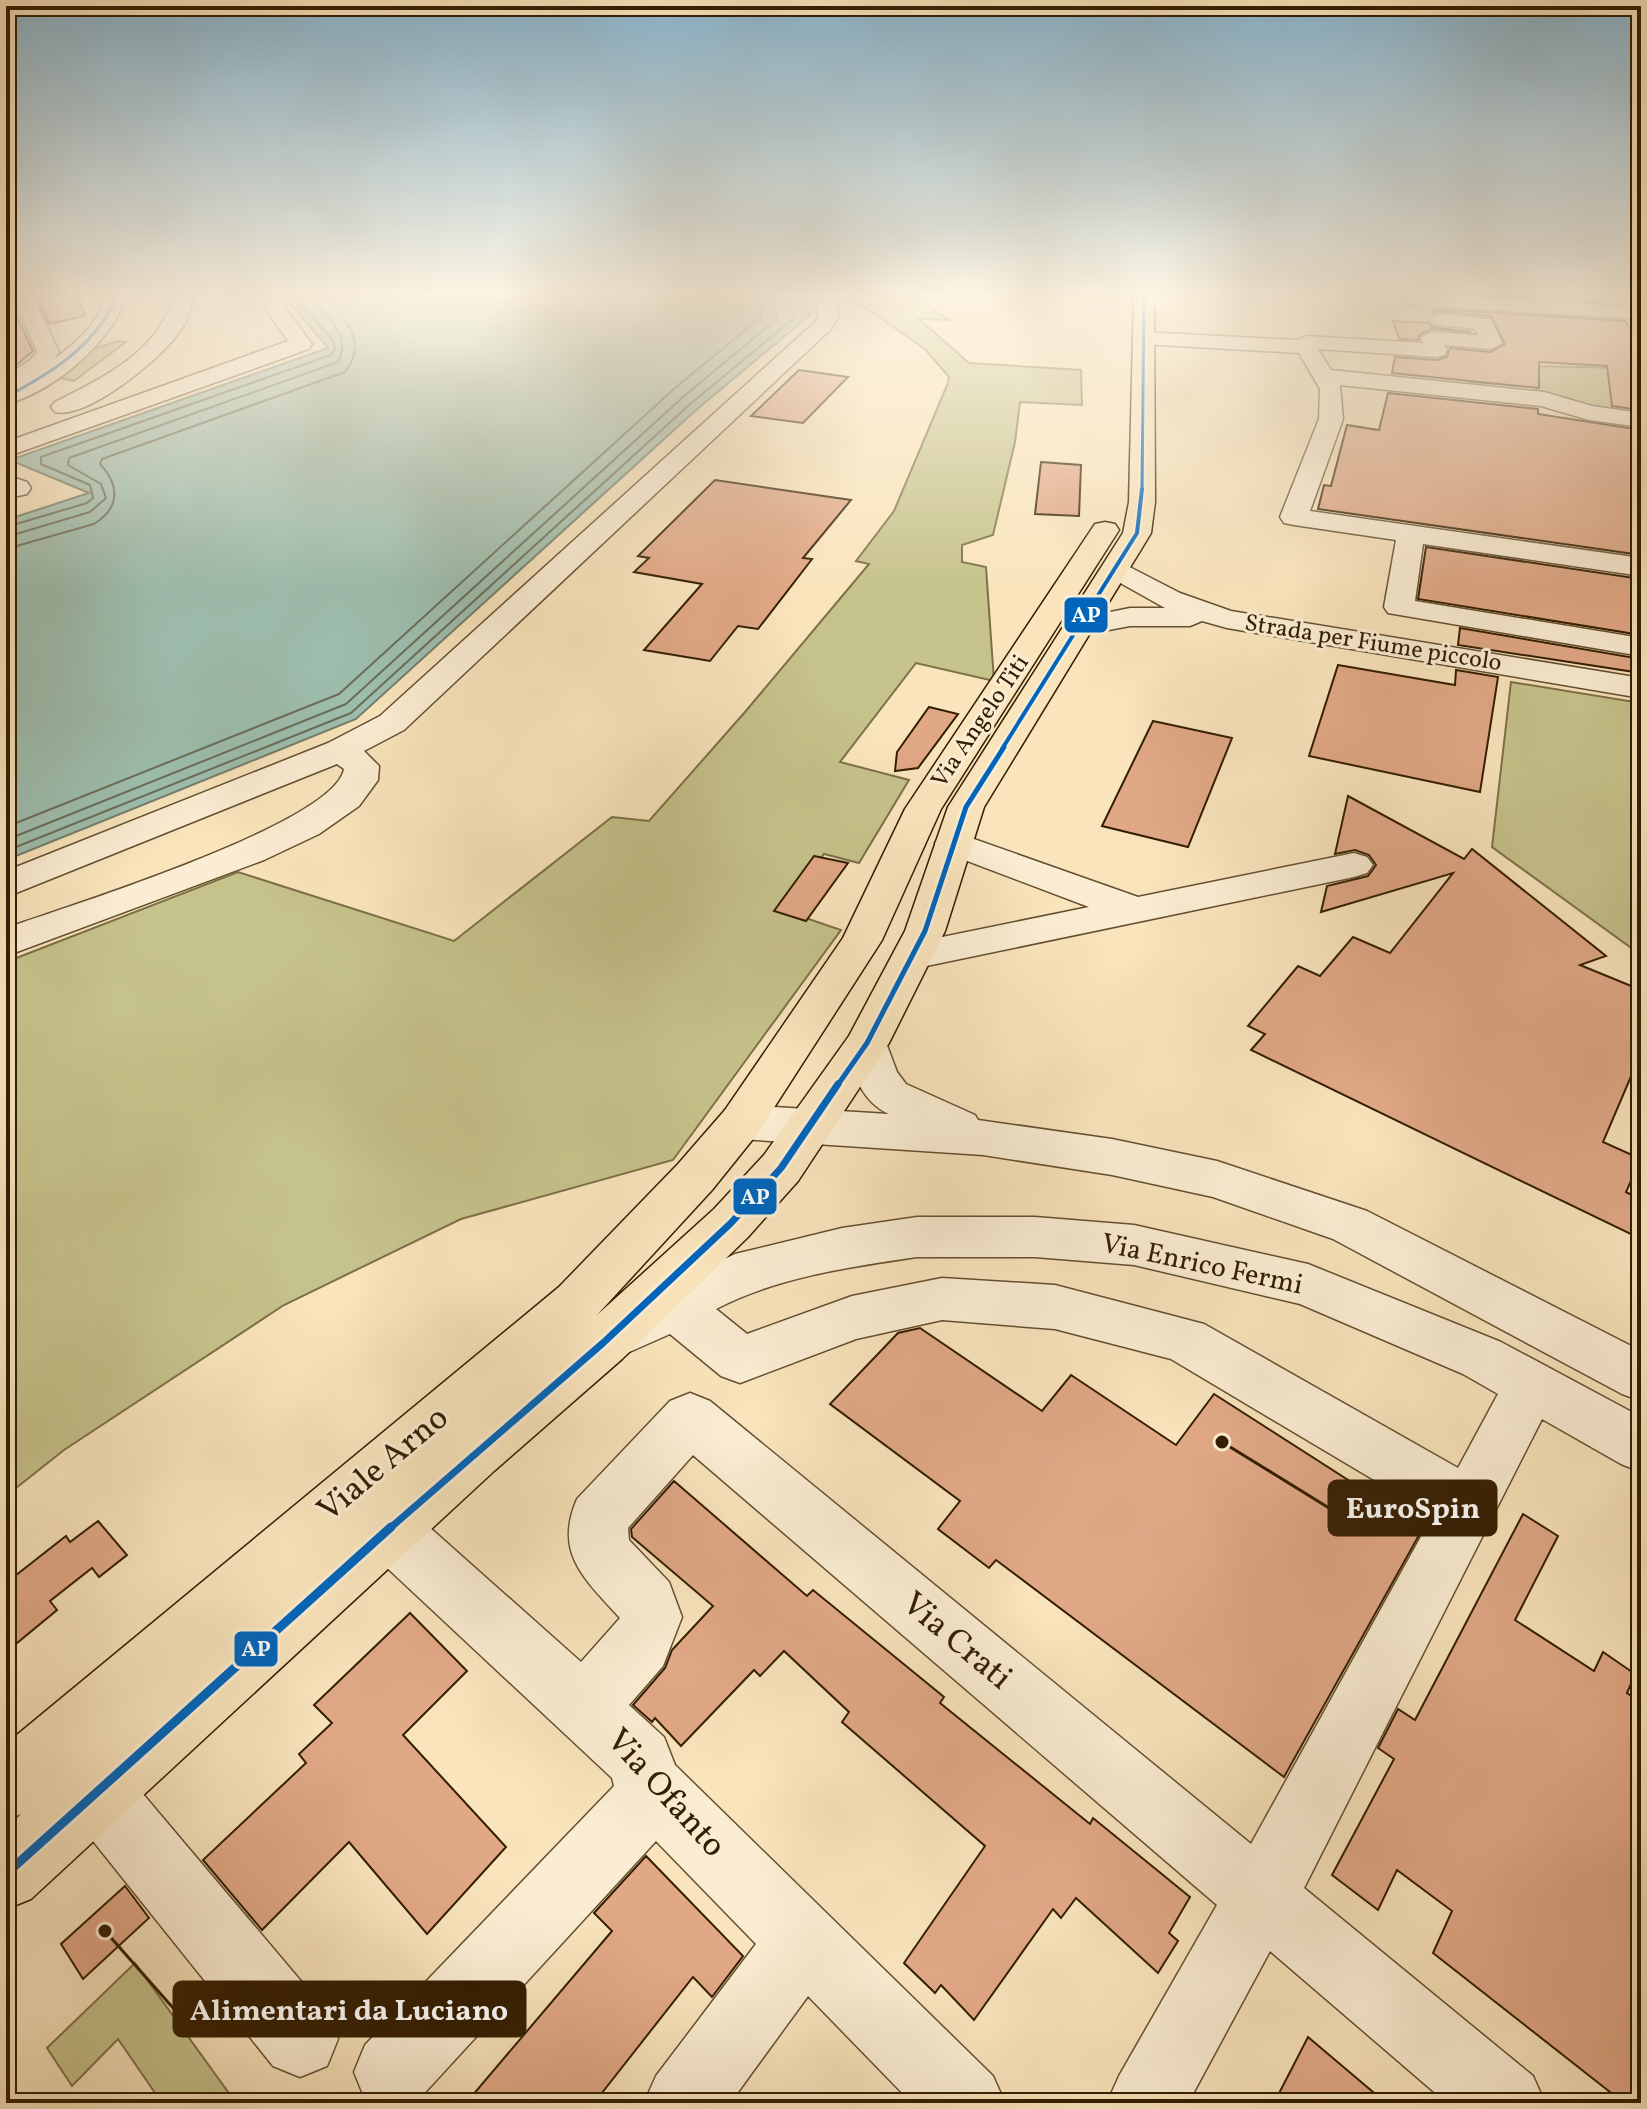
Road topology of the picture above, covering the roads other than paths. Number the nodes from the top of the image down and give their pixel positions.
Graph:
1 (92, 391) edge
2 (169, 391) edge
3 (752, 391) edge
4 (1126, 391) edge
5 (1135, 391) edge
6 (1331, 391) edge
7 (1473, 391) edge
8 (1641, 420) edge
9 (6, 434) edge
10 (6, 450) edge
11 (6, 483) edge
12 (6, 490) edge
13 (1411, 534) junction
14 (1641, 567) edge
15 (1116, 569) junction
16 (1227, 619) junction
17 (1082, 626) junction
18 (1641, 647) edge
19 (1641, 688) edge
20 (340, 750) junction
21 (954, 843) junction
22 (1354, 865) dead end
23 (6, 885) edge
24 (1135, 910) junction
25 (6, 943) edge
26 (912, 956) junction
27 (867, 1043) junction
28 (741, 1122) junction
29 (810, 1125) junction
30 (983, 1138) junction
31 (675, 1307) junction
32 (603, 1343) junction
33 (1641, 1377) edge
34 (1531, 1385) junction
35 (1641, 1446) edge
36 (1470, 1505) junction
37 (389, 1530) junction
38 (583, 1707) junction
39 (6, 1787) edge
40 (651, 1788) junction
41 (97, 1792) junction
42 (6, 1874) edge
43 (1262, 1899) junction
44 (805, 1939) junction
45 (300, 2039) dead end
46 (392, 2072) dead end
47 (683, 2103) edge
48 (966, 2103) edge
49 (1146, 2103) edge
50 (1506, 2103) edge

1 - 9 street
2 - 10 street
3 - 20 street
4 - 28 main road, Via Angelo Titi
5 - 15 main road, Via Angelo Titi
6 - 13 street
7 - 8 street
11 - 12 street
13 - 14 street
13 - 18 street
15 - 16 street, Strada per Fiume piccolo
15 - 17 main road, Via Angelo Titi
16 - 17 street
16 - 19 street, Strada per Fiume piccolo
17 - 21 main road, Via Angelo Titi
20 - 23 street
20 - 25 street
21 - 24 street
21 - 26 main road, Via Angelo Titi
22 - 24 street
24 - 26 street
26 - 27 main road, Via Angelo Titi
27 - 29 main road, Via Angelo Titi
27 - 30 street
28 - 29 street
28 - 39 main road, Viale Arno
29 - 30 street
29 - 32 main road, Viale Arno
30 - 33 street
31 - 32 street, Via Enrico Fermi
31 - 34 street, Via Enrico Fermi
31 - 36 street
32 - 37 main road, Viale Arno
34 - 35 street, Via Enrico Fermi
34 - 36 street
36 - 43 street
37 - 38 street, Via Ofanto
37 - 41 main road, Viale Arno
38 - 40 street, Via Ofanto
38 - 43 street, Via Crati
40 - 44 street, Via Ofanto
40 - 46 street
41 - 42 main road, Viale Arno
41 - 45 street
43 - 49 street
43 - 50 street, Via Crati
44 - 47 street
44 - 48 street, Via Ofanto

